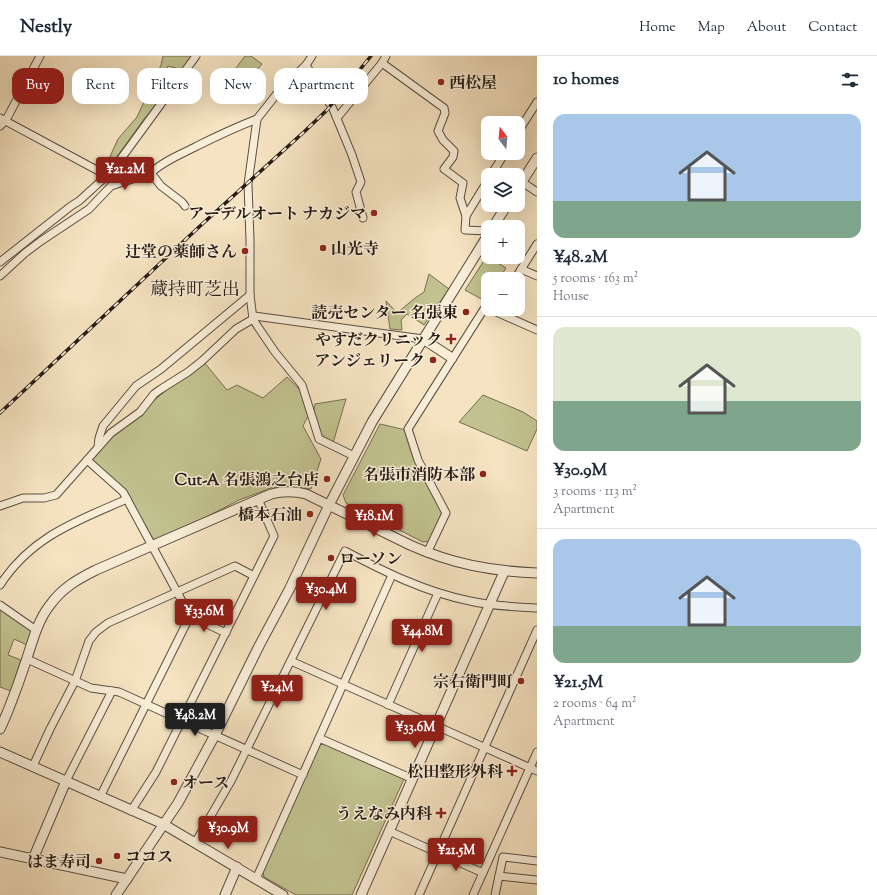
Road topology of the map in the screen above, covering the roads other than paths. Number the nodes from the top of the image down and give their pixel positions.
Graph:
1 (40, 56) edge
2 (196, 56) edge
3 (312, 56) edge
4 (384, 59) edge
5 (306, 65) junction
6 (537, 102) edge
7 (337, 118) junction
8 (3, 119) edge
9 (257, 119) junction
10 (525, 121) edge
11 (0, 126) edge
12 (537, 158) edge
13 (151, 173) junction
14 (106, 175) junction
15 (525, 177) edge
16 (525, 187) edge
17 (481, 191) edge
18 (537, 192) edge
19 (185, 206) dead end
20 (466, 216) junction
21 (363, 218) dead end
22 (481, 230) edge
23 (537, 244) edge
24 (481, 246) edge
25 (0, 262) edge
26 (521, 269) junction
27 (519, 272) edge
28 (0, 276) edge
29 (537, 276) edge
30 (250, 295) junction
31 (481, 313) edge
32 (508, 316) edge
33 (254, 317) junction
34 (537, 330) edge
35 (423, 339) junction
36 (452, 358) junction
37 (98, 448) junction
38 (354, 456) junction
39 (87, 460) junction
40 (127, 499) junction
41 (258, 499) junction
42 (329, 505) junction
43 (0, 506) edge
44 (153, 546) junction
45 (427, 553) junction
46 (504, 572) junction
47 (537, 574) edge
48 (392, 575) junction
49 (254, 576) junction
50 (0, 585) edge
51 (177, 592) junction
52 (438, 593) junction
53 (0, 605) edge
54 (490, 605) junction
55 (537, 608) edge
56 (190, 616) junction
57 (36, 630) junction
58 (537, 630) edge
59 (226, 633) junction
60 (27, 659) junction
61 (291, 661) junction
62 (75, 681) junction
63 (342, 685) junction
64 (112, 691) junction
65 (146, 704) junction
66 (388, 705) junction
67 (183, 721) junction
68 (436, 726) junction
69 (0, 729) edge
70 (215, 735) junction
71 (319, 738) junction
72 (484, 748) junction
73 (246, 749) junction
74 (0, 752) edge
75 (537, 752) edge
76 (33, 766) junction
77 (530, 768) junction
78 (537, 771) edge
79 (303, 775) junction
80 (413, 779) junction
81 (66, 781) junction
82 (100, 797) junction
83 (131, 811) junction
84 (163, 824) junction
85 (389, 831) junction
86 (195, 843) junction
87 (0, 852) edge
88 (437, 853) junction
89 (33, 859) junction
90 (537, 861) edge
91 (237, 868) junction
92 (483, 873) junction
93 (499, 876) junction
94 (127, 879) junction
95 (256, 879) junction
96 (537, 880) edge
97 (116, 895) edge
98 (224, 895) edge
99 (282, 895) edge
100 (361, 895) edge
101 (419, 895) edge
102 (473, 895) edge
103 (494, 895) edge

1 - 8 street
2 - 14 street
3 - 5 street
4 - 7 street
4 - 20 street
5 - 7 street
5 - 9 street
6 - 10 street
7 - 21 street
8 - 11 street
8 - 14 street
9 - 13 street
9 - 30 street
12 - 15 street
13 - 19 street
13 - 28 street
14 - 25 street
16 - 18 street
17 - 20 street
20 - 22 street
23 - 26 street
24 - 35 street
26 - 27 street
26 - 29 street
30 - 33 street
30 - 37 street
31 - 36 street
32 - 34 street
33 - 35 street
33 - 37 street
33 - 38 street
35 - 36 street
35 - 38 street
36 - 45 street
37 - 39 street
38 - 42 street
39 - 40 street
39 - 43 street
40 - 44 street
40 - 50 street
41 - 42 street
41 - 44 street
41 - 49 street
42 - 45 street
42 - 70 street
44 - 51 street
44 - 57 street
45 - 46 street
46 - 47 street
46 - 54 street
48 - 52 street
48 - 61 street
48 - 63 street
49 - 51 street
49 - 59 street
51 - 56 street
51 - 62 street
52 - 54 street
52 - 66 street
53 - 57 street
54 - 55 street
54 - 68 street
56 - 59 street
56 - 65 street
57 - 60 street
58 - 72 street
59 - 67 street
60 - 62 street
60 - 69 street
61 - 63 street
61 - 73 street
62 - 64 street
62 - 76 street
63 - 66 street
63 - 71 street
64 - 65 street
64 - 81 street
65 - 67 street
65 - 82 street
66 - 68 street
67 - 70 street
67 - 83 street
68 - 72 street
68 - 80 street
70 - 73 street
70 - 84 street
71 - 79 street
71 - 80 street
72 - 77 street
72 - 88 street
73 - 79 street
73 - 86 street
74 - 76 street
75 - 77 street
76 - 81 street
77 - 78 street
77 - 92 street
79 - 95 street
80 - 85 street
81 - 82 street
81 - 89 street
82 - 83 street
83 - 84 street
84 - 86 street
84 - 94 street
85 - 88 street
85 - 100 street
86 - 91 street
87 - 89 street
88 - 92 street
88 - 101 street
89 - 94 street
90 - 93 street
91 - 95 street
91 - 98 street
92 - 102 street
93 - 96 street
93 - 103 street
94 - 97 street
95 - 99 street

